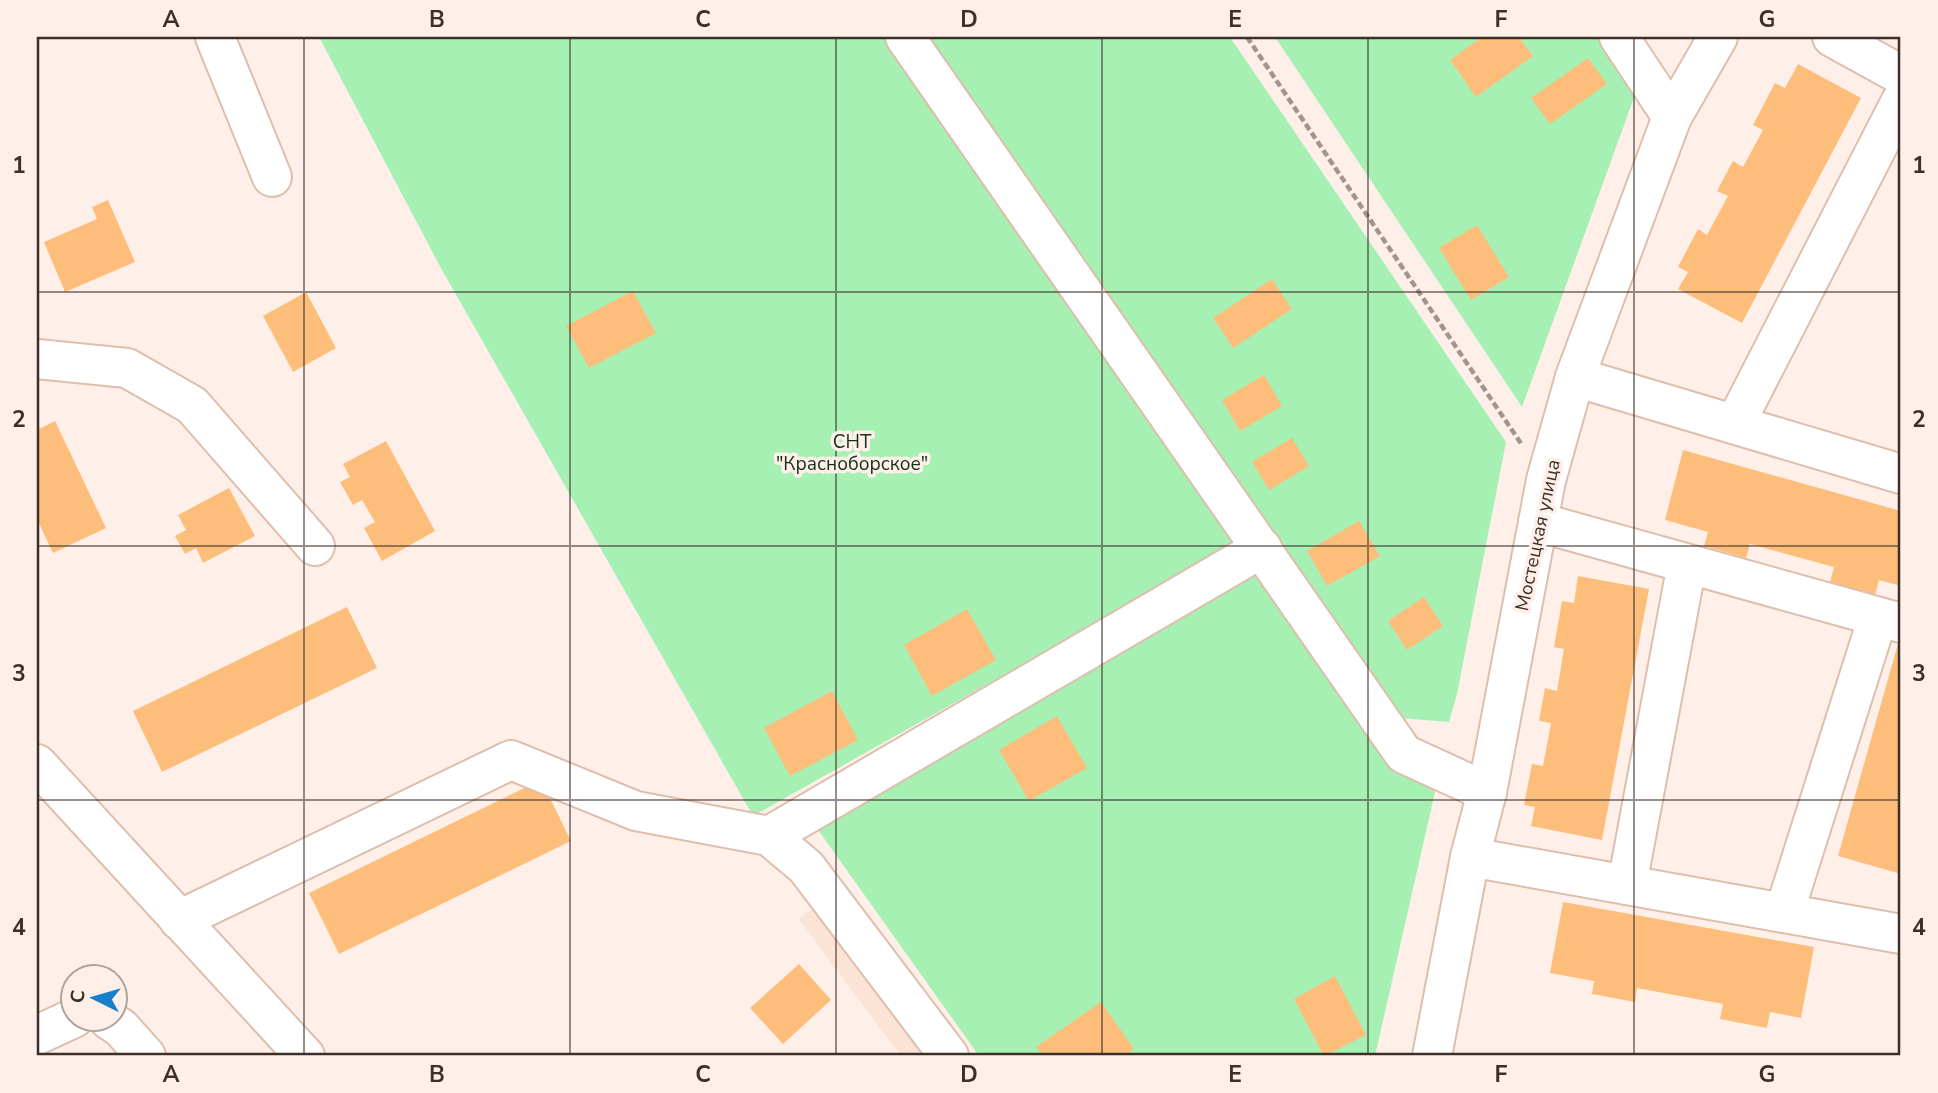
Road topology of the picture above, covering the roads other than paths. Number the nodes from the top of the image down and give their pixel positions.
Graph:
1 (215, 37) edge
2 (905, 37) edge
3 (1619, 37) edge
4 (1718, 37) edge
5 (1832, 37) edge
6 (1901, 75) edge
7 (1901, 102) edge
8 (1672, 117) junction
9 (272, 177) dead end
10 (37, 359) edge
11 (1575, 377) junction
12 (1735, 424) junction
13 (1901, 474) edge
14 (1538, 522) junction
15 (314, 547) dead end
16 (1262, 548) junction
17 (1687, 564) junction
18 (1890, 620) edge
19 (37, 764) edge
20 (1487, 792) junction
21 (769, 836) junction
22 (1470, 858) junction
23 (1627, 885) junction
24 (1784, 913) junction
25 (179, 920) junction
26 (1901, 934) edge
27 (60, 1024) edge
28 (126, 1034) edge
29 (37, 1035) edge
30 (146, 1056) edge
31 (305, 1056) edge
32 (949, 1056) edge
33 (1432, 1056) edge

1 - 9 street
2 - 16 street
3 - 8 street
4 - 8 street, Мостецкая улица
5 - 6 street
7 - 12 street
8 - 11 street, Мостецкая улица
10 - 15 street
11 - 12 street
11 - 14 street, Мостецкая улица
12 - 13 street
14 - 17 street
14 - 20 street, Мостецкая улица
16 - 20 street
16 - 21 street
17 - 18 street
17 - 23 street
18 - 24 street
19 - 25 street
20 - 22 street, Мостецкая улица
21 - 25 street
21 - 32 street
22 - 23 street
22 - 33 street, Мостецкая улица
23 - 24 street
24 - 26 street
25 - 31 street
27 - 29 street
28 - 30 street

